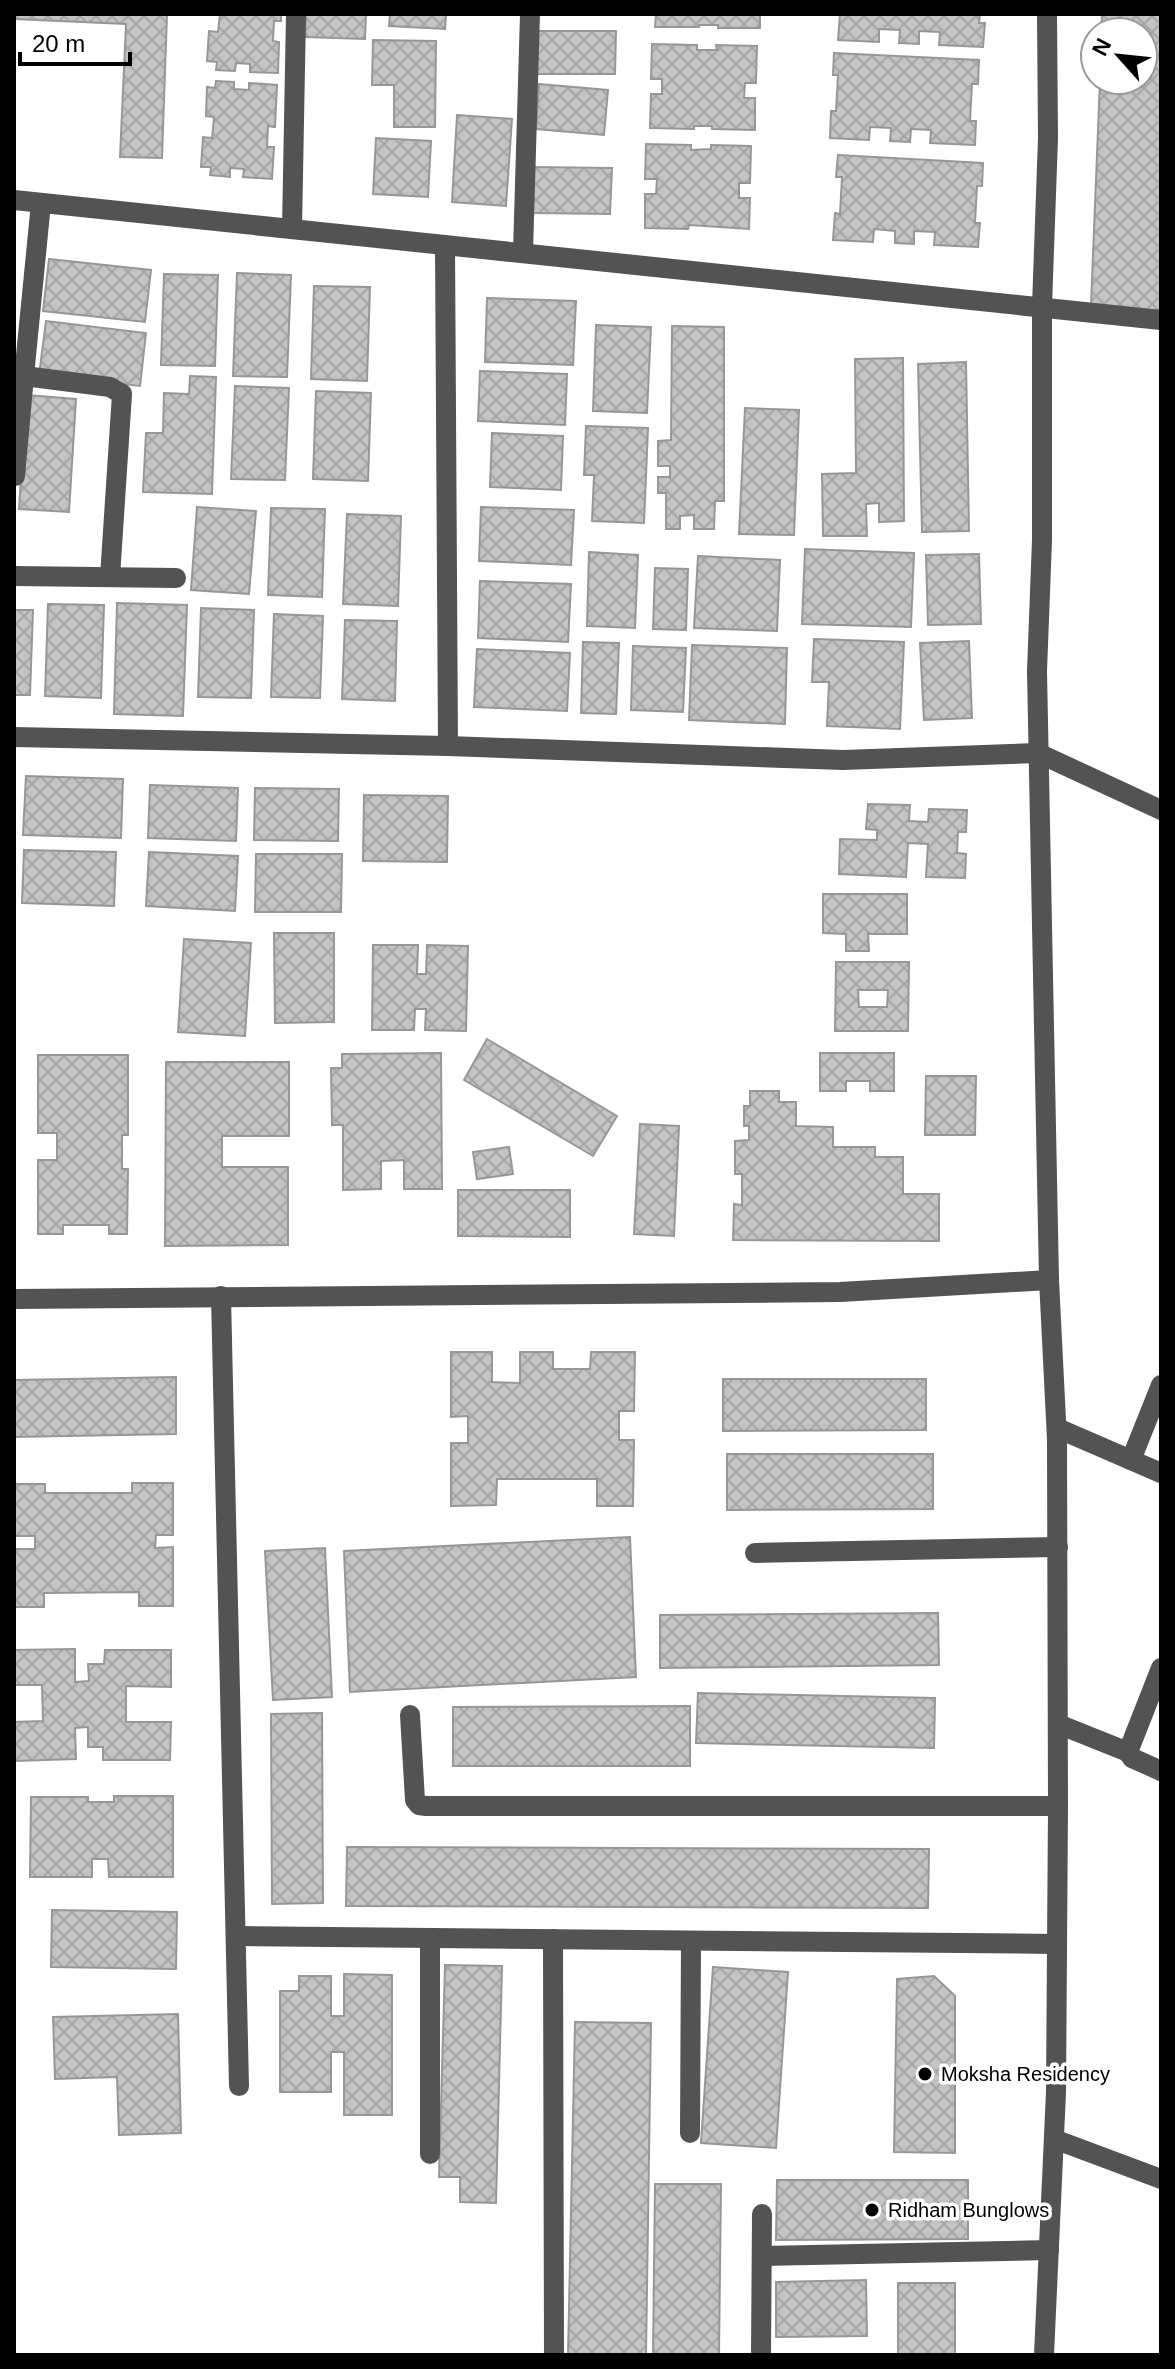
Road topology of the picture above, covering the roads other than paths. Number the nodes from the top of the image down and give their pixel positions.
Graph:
1 (296, 14) edge
2 (530, 14) edge
3 (1047, 14) edge
4 (14, 200) edge
5 (41, 203) junction
6 (292, 229) junction
7 (445, 245) junction
8 (523, 252) junction
9 (1042, 306) junction
10 (1161, 320) edge
11 (24, 376) junction
12 (15, 476) edge
13 (14, 576) edge
14 (110, 577) junction
15 (176, 578) dead end
16 (14, 737) edge
17 (448, 746) junction
18 (1038, 753) junction
19 (1161, 810) edge
20 (1049, 1280) junction
21 (221, 1296) junction
22 (14, 1299) edge
23 (1161, 1385) edge
24 (1057, 1428) junction
25 (1131, 1460) junction
26 (1161, 1473) edge
27 (1058, 1547) junction
28 (755, 1553) dead end
29 (1161, 1668) edge
30 (410, 1715) dead end
31 (1058, 1724) junction
32 (1128, 1752) junction
33 (1161, 1771) edge
34 (1058, 1806) junction
35 (236, 1936) junction
36 (430, 1938) junction
37 (553, 1939) junction
38 (691, 1941) junction
39 (1057, 1944) junction
40 (239, 2086) dead end
41 (690, 2133) dead end
42 (1054, 2139) junction
43 (430, 2154) dead end
44 (1161, 2179) edge
45 (762, 2214) dead end
46 (1049, 2250) junction
47 (762, 2256) junction
48 (554, 2355) edge
49 (761, 2355) edge
50 (1044, 2355) edge

1 - 6 street
2 - 8 street
3 - 9 street
4 - 5 street
5 - 6 street
5 - 11 street
6 - 7 street
7 - 8 street
7 - 17 street
8 - 9 street
9 - 10 street
9 - 18 street
11 - 12 street
11 - 14 street
13 - 14 street
14 - 15 street
16 - 17 street
17 - 18 street
18 - 19 street
18 - 20 street
20 - 21 street
20 - 24 street
21 - 22 street
21 - 35 street
23 - 25 street
24 - 25 street
24 - 27 street
25 - 26 street
27 - 28 street
27 - 31 street
29 - 32 street
30 - 34 street
31 - 32 street
31 - 34 street
32 - 33 street
34 - 39 street
35 - 36 street
35 - 40 street
36 - 37 street
36 - 43 street
37 - 38 street
37 - 48 street
38 - 39 street
38 - 41 street
39 - 42 street
42 - 44 street
42 - 46 street
45 - 47 street
46 - 47 street
46 - 50 street
47 - 49 street

